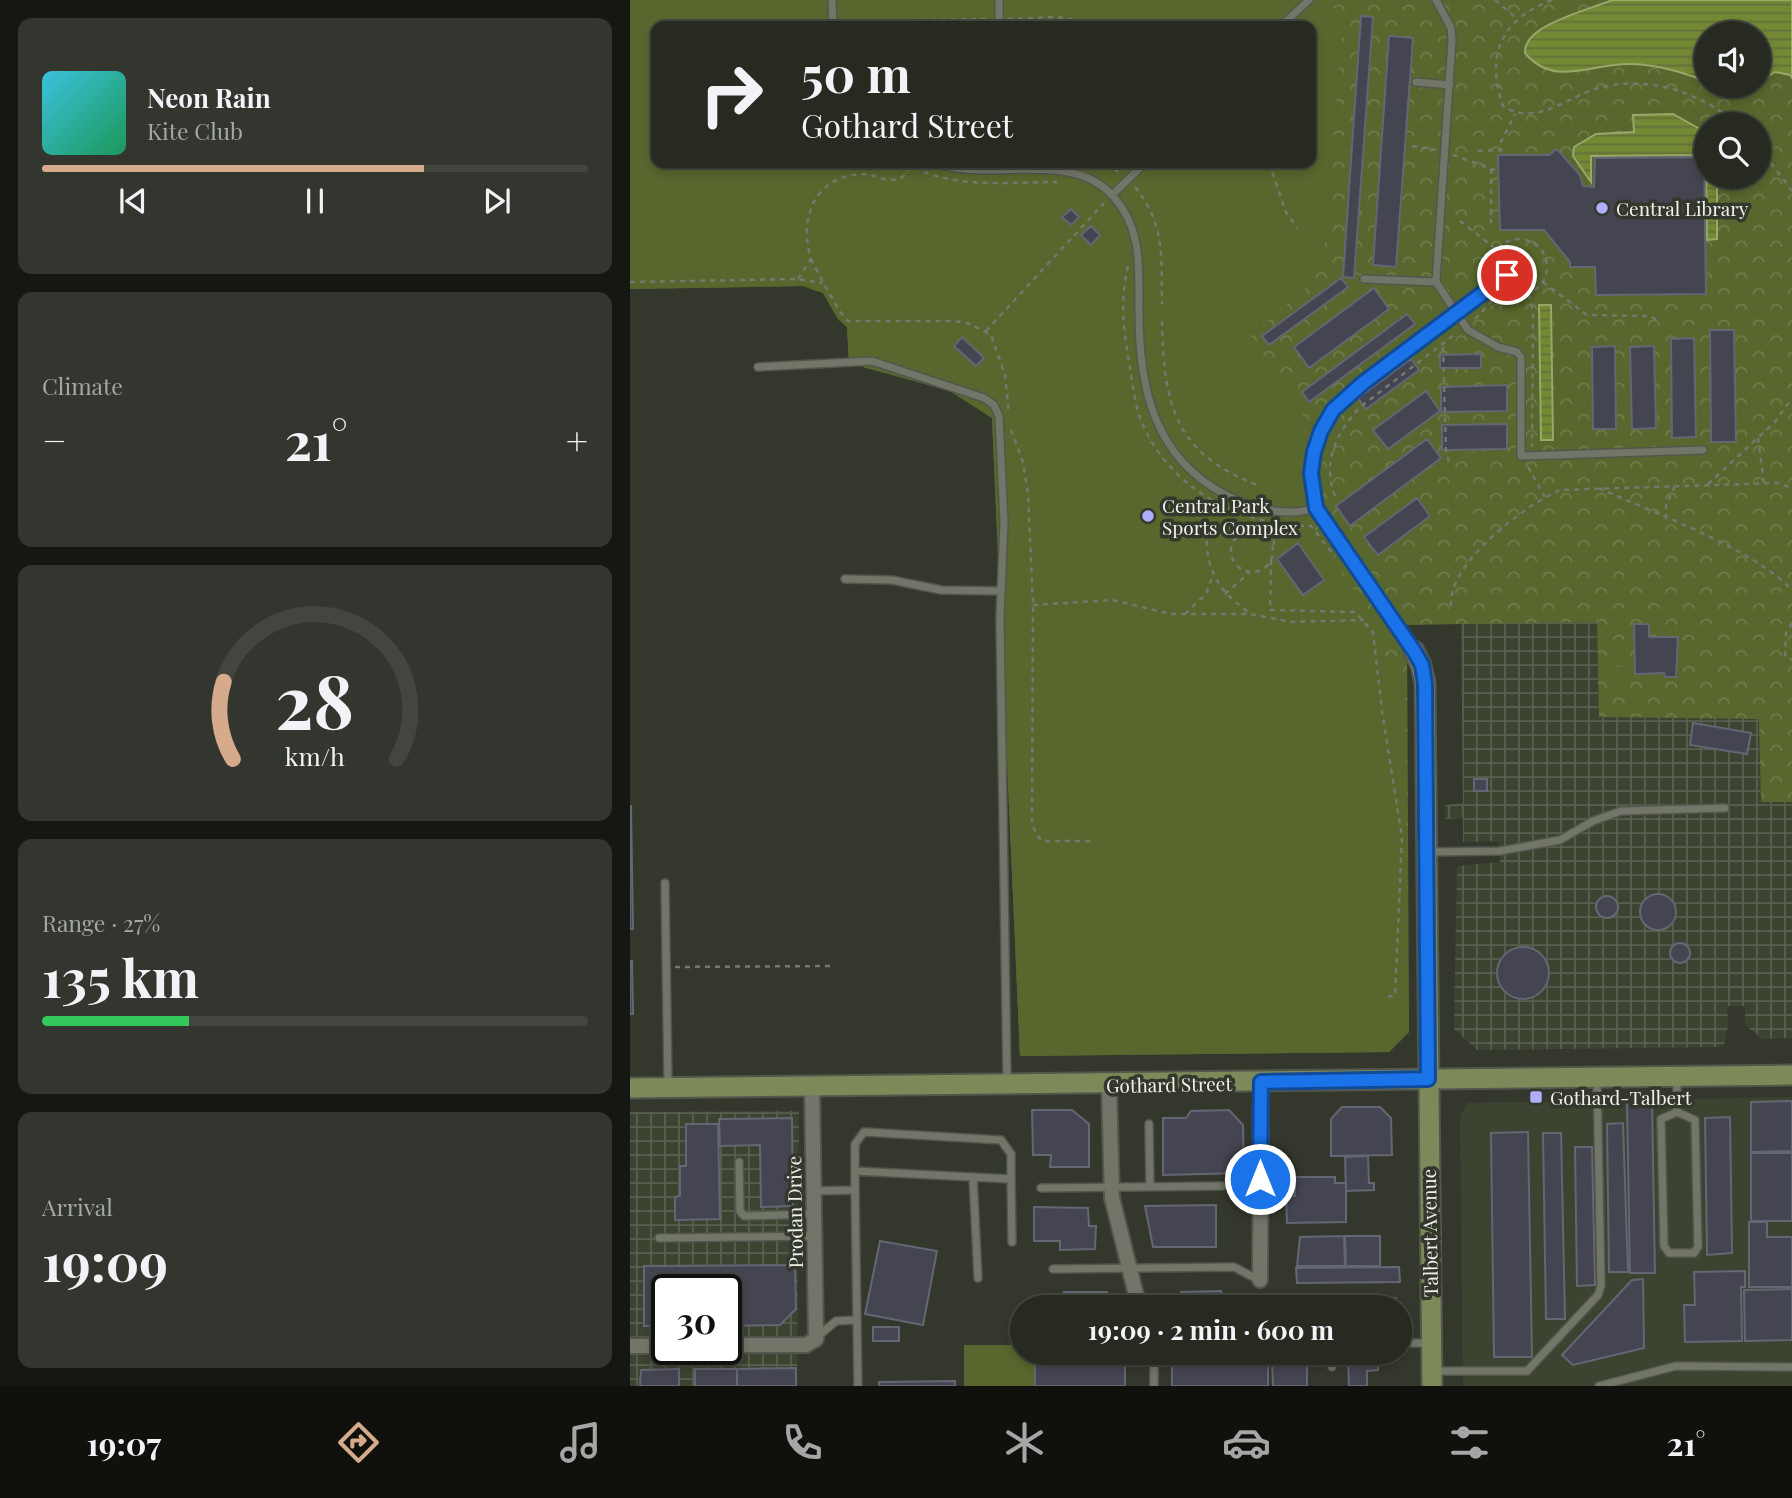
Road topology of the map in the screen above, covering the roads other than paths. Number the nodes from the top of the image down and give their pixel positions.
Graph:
1 (832, 0) edge
2 (999, 0) edge
3 (1309, 0) edge
4 (1436, 0) edge
5 (833, 21) edge
6 (999, 21) edge
7 (1286, 21) edge
8 (1416, 82) dead end
9 (1450, 85) junction
10 (948, 168) edge
11 (976, 168) edge
12 (1021, 168) edge
13 (1140, 168) edge
14 (1112, 195) junction
15 (1519, 266) dead end
16 (1364, 279) dead end
17 (1436, 282) junction
18 (1454, 314) junction
19 (758, 367) dead end
20 (1703, 450) dead end
21 (1316, 508) junction
22 (845, 579) dead end
23 (1001, 591) junction
24 (1414, 651) joint
25 (1725, 808) dead end
26 (1418, 852) junction
27 (665, 883) dead end
28 (1792, 1075) edge
29 (1677, 1076) junction
30 (1597, 1077) junction
31 (1428, 1079) junction
32 (1261, 1082) junction
33 (812, 1085) junction
34 (1007, 1085) junction
35 (1109, 1085) junction
36 (630, 1088) edge
37 (668, 1088) junction
38 (1677, 1112) junction
39 (1149, 1124) dead end
40 (739, 1162) dead end
41 (855, 1171) junction
42 (974, 1177) junction
43 (1011, 1179) junction
44 (1223, 1186) dead end
45 (1112, 1187) junction
46 (1150, 1187) junction
47 (1041, 1188) dead end
48 (855, 1189) junction
49 (813, 1191) junction
50 (814, 1214) junction
51 (814, 1236) junction
52 (659, 1238) dead end
53 (1012, 1242) dead end
54 (1053, 1269) dead end
55 (1130, 1270) junction
56 (978, 1278) dead end
57 (1260, 1280) joint
58 (1136, 1295) edge
59 (856, 1320) junction
60 (816, 1339) junction
61 (1412, 1343) edge
62 (1431, 1343) junction
63 (742, 1345) edge
64 (630, 1346) edge
65 (651, 1346) edge
66 (1154, 1365) edge
67 (1792, 1367) edge
68 (1432, 1378) edge
69 (858, 1386) edge
70 (1154, 1386) edge
71 (1599, 1386) edge

1 - 5 lane
2 - 6 lane
3 - 7 lane
4 - 9 lane
8 - 9 lane
9 - 17 lane
10 - 11 lane
12 - 14 lane
13 - 14 lane
14 - 21 lane
15 - 18 lane
16 - 17 lane
17 - 18 lane
18 - 20 lane
18 - 21 lane
19 - 23 lane
21 - 24 lane
22 - 23 lane
23 - 34 lane
24 - 26 street, Talbert Avenue
25 - 26 lane
26 - 31 street, Talbert Avenue
27 - 37 lane
28 - 29 street, Gothard Street
29 - 30 street, Gothard Street
29 - 38 lane
30 - 31 street, Gothard Street
30 - 68 lane
31 - 32 street, Gothard Street
31 - 62 street, Talbert Avenue
32 - 35 street, Gothard Street
32 - 57 street
33 - 34 street, Gothard Street
33 - 37 street, Gothard Street
33 - 49 street, Prodan Drive
34 - 35 street, Gothard Street
35 - 45 street
36 - 37 street, Gothard Street
38 - 38 lane
39 - 46 lane
40 - 50 lane
41 - 42 lane
41 - 43 lane
41 - 48 lane
42 - 43 lane
42 - 56 lane
43 - 53 lane
44 - 46 lane
45 - 46 lane
45 - 47 lane
45 - 55 street
48 - 49 lane
48 - 59 lane
49 - 50 street, Prodan Drive
50 - 51 street, Prodan Drive
51 - 52 lane
51 - 60 street, Prodan Drive
54 - 55 lane
55 - 57 lane
55 - 58 street
59 - 60 lane
59 - 69 lane
60 - 63 street
61 - 62 lane
62 - 68 street, Talbert Avenue
64 - 65 street
66 - 70 lane
67 - 71 lane

